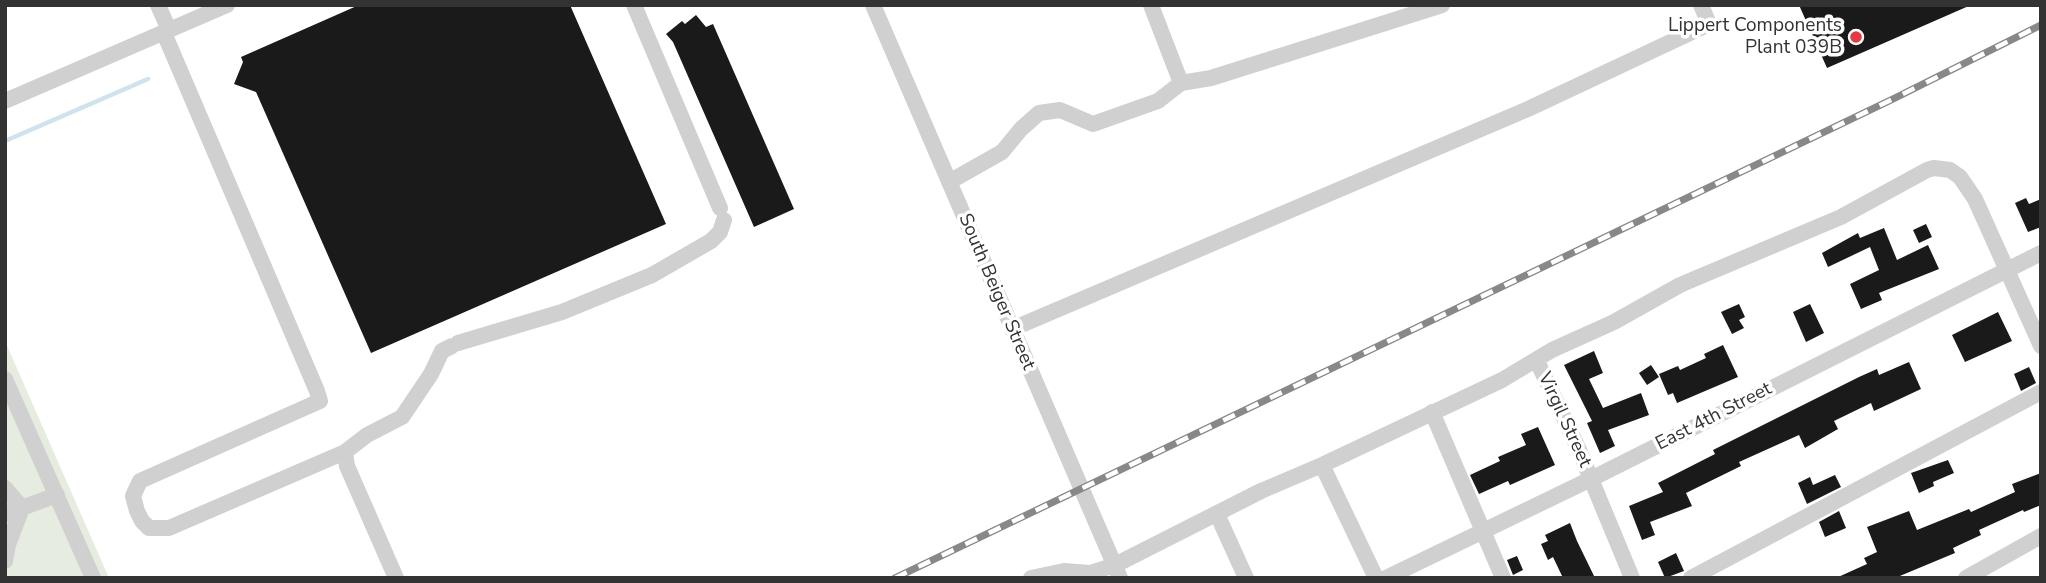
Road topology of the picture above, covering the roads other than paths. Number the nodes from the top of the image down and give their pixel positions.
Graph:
1 (158, 5) edge
2 (228, 5) edge
3 (634, 5) edge
4 (873, 5) edge
5 (1151, 5) edge
6 (1442, 5) edge
7 (1701, 5) edge
8 (166, 32) junction
9 (1181, 83) junction
10 (5, 101) edge
11 (949, 182) junction
12 (2041, 253) edge
13 (2007, 270) junction
14 (1012, 328) junction
15 (2041, 346) edge
16 (1537, 361) junction
17 (5, 379) edge
18 (2041, 392) edge
19 (1432, 412) junction
20 (345, 452) junction
21 (1322, 465) junction
22 (1591, 479) junction
23 (5, 488) edge
24 (57, 495) junction
25 (22, 508) junction
26 (5, 514) edge
27 (1217, 514) junction
28 (1482, 532) junction
29 (2041, 536) edge
30 (6, 549) edge
31 (1117, 571) edge
32 (93, 578) edge
33 (396, 578) edge
34 (1031, 578) edge
35 (1245, 578) edge
36 (1376, 578) edge
37 (1386, 578) edge
38 (1503, 578) edge
39 (1632, 578) edge
40 (1691, 578) edge
41 (1966, 578) edge

1 - 8 street
2 - 8 street
3 - 20 street
4 - 11 street, South Beiger Street
5 - 9 street
6 - 9 street
7 - 14 street
8 - 10 street
8 - 20 street
9 - 11 street
11 - 14 street, South Beiger Street
12 - 13 street, East 4th Street
13 - 15 street
13 - 16 street
13 - 22 street, East 4th Street
14 - 31 street, South Beiger Street
16 - 19 street
16 - 22 street, Virgil Street
17 - 24 street
18 - 40 street
19 - 21 street
19 - 28 street
20 - 33 street
21 - 27 street
21 - 36 street
22 - 28 street, East 4th Street
22 - 39 street, Virgil Street
23 - 25 street
24 - 25 street
24 - 32 street
25 - 26 street
25 - 30 street
27 - 31 street
27 - 35 street
28 - 37 street, East 4th Street
28 - 38 street
29 - 41 street
31 - 34 street

